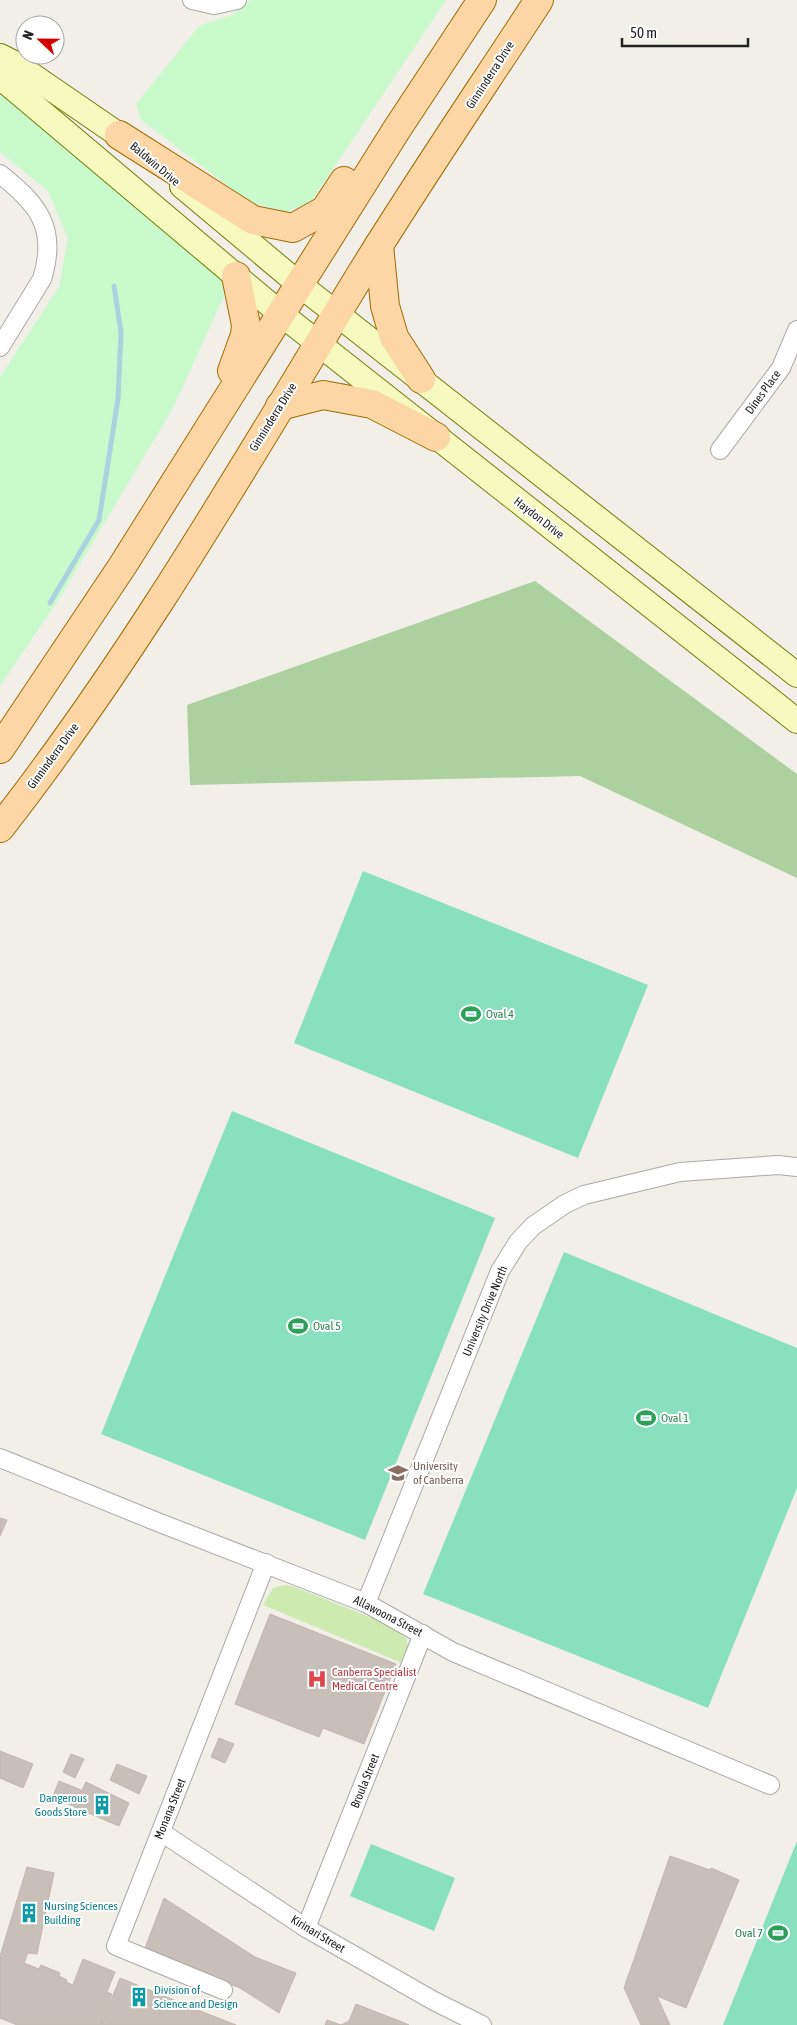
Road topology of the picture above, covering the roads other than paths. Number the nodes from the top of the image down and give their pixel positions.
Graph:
1 (192, 0) edge
2 (237, 0) edge
3 (468, 0) edge
4 (482, 0) edge
5 (539, 0) edge
6 (0, 56) edge
7 (0, 77) edge
8 (119, 135) junction
9 (0, 174) edge
10 (379, 245) junction
11 (236, 276) junction
12 (300, 284) junction
13 (337, 313) junction
14 (281, 314) junction
15 (797, 330) edge
16 (318, 344) junction
17 (0, 347) edge
18 (421, 379) junction
19 (280, 406) junction
20 (215, 417) junction
21 (436, 436) junction
22 (720, 450) dead end
23 (797, 674) edge
24 (797, 722) edge
25 (0, 748) edge
26 (0, 828) edge
27 (797, 1167) edge
28 (0, 1458) edge
29 (266, 1563) junction
30 (366, 1603) junction
31 (422, 1634) junction
32 (770, 1784) dead end
33 (161, 1832) junction
34 (306, 1928) junction
35 (224, 1990) dead end
36 (482, 2025) edge

1 - 2 street
3 - 8 main road
4 - 12 main road
5 - 10 main road, Ginninderra Drive
6 - 8 main road, Baldwin Drive
7 - 11 main road
8 - 12 main road, Baldwin Drive
9 - 17 street
10 - 13 main road, Ginninderra Drive
10 - 18 main road
11 - 14 main road
11 - 20 main road
12 - 13 main road
12 - 14 main road
13 - 16 main road, Ginninderra Drive
13 - 18 main road
14 - 16 main road, Haydon Drive
14 - 20 main road
15 - 22 street, Dines Place
16 - 19 main road, Ginninderra Drive
16 - 21 main road, Haydon Drive
18 - 23 main road
19 - 21 main road
19 - 26 main road, Ginninderra Drive
20 - 25 main road
21 - 24 main road, Haydon Drive
27 - 30 street, University Drive North
28 - 29 street, Allawoona Street
29 - 30 street, Allawoona Street
29 - 33 street, Monana Street
30 - 31 street, Allawoona Street
31 - 32 street, Allawoona Street
31 - 34 street, Broula Street
33 - 34 street, Kirinari Street
33 - 35 street, Monana Street
34 - 36 street, Kirinari Street

